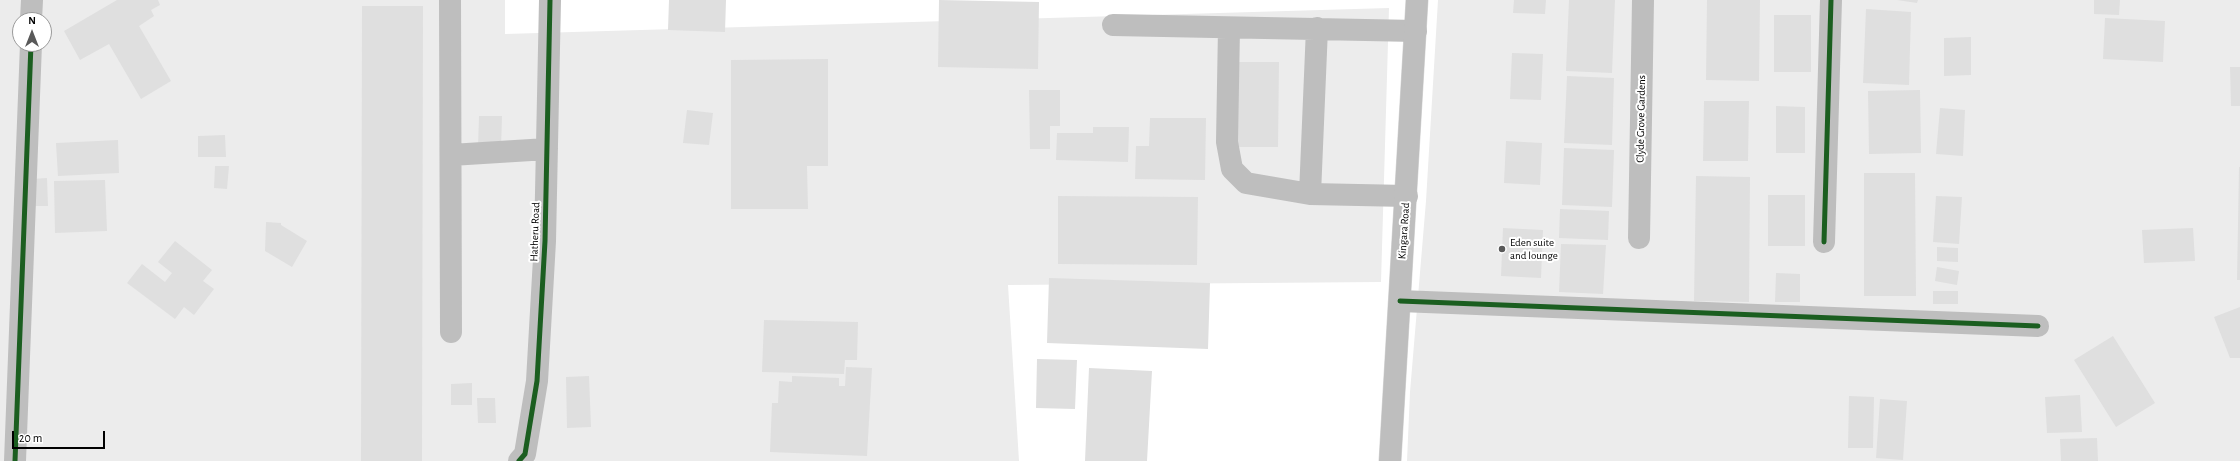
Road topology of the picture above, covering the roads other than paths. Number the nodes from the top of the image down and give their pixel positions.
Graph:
1 (32, 0) edge
2 (450, 0) edge
3 (550, 0) edge
4 (1417, 0) edge
5 (1643, 0) edge
6 (1831, 0) edge
7 (32, 12) edge
8 (1113, 26) dead end
9 (1230, 28) junction
10 (1317, 28) junction
11 (1416, 31) junction
12 (31, 52) edge
13 (548, 149) junction
14 (451, 155) junction
15 (1310, 194) junction
16 (1407, 196) junction
17 (1639, 238) dead end
18 (1824, 242) dead end
19 (1400, 301) junction
20 (2038, 326) dead end
21 (451, 332) dead end
22 (14, 461) edge
23 (519, 461) edge
24 (1390, 461) edge

1 - 7 street
2 - 14 street
3 - 13 street, Hatheru Road
4 - 11 street, Kingara Road
5 - 17 street, Clyde Grove Gardens
6 - 18 street
8 - 9 street
9 - 10 street
9 - 15 street
10 - 11 street
10 - 15 street
11 - 16 street, Kingara Road
12 - 22 street
13 - 14 street
13 - 23 street, Hatheru Road
14 - 21 street
15 - 16 street
16 - 19 street, Kingara Road
19 - 20 street
19 - 24 street, Kingara Road

